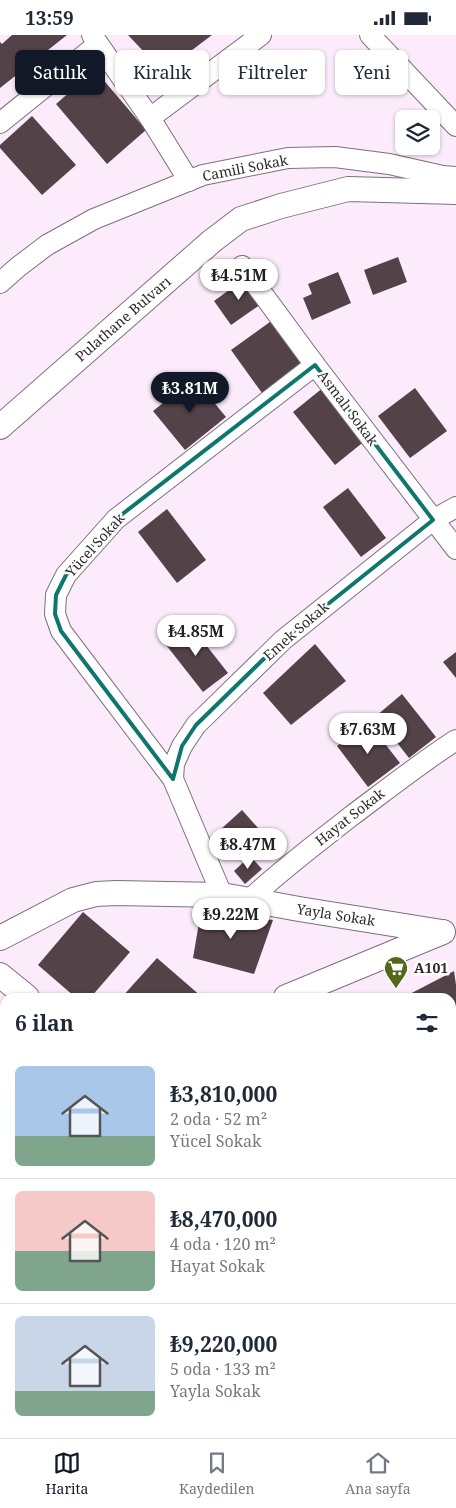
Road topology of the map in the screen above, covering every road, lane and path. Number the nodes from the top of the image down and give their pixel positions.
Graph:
1 (261, 35) edge
2 (370, 35) edge
3 (95, 39) edge
4 (150, 118) junction
5 (0, 123) edge
6 (456, 126) edge
7 (456, 177) edge
8 (189, 181) junction
9 (456, 192) edge
10 (242, 266) dead end
11 (0, 283) edge
12 (315, 365) junction
13 (0, 427) edge
14 (456, 507) edge
15 (433, 520) junction
16 (456, 549) edge
17 (456, 740) edge
18 (173, 779) junction
19 (222, 895) junction
20 (249, 899) junction
21 (449, 929) edge
22 (0, 938) edge
23 (0, 975) edge
24 (22, 993) edge
25 (296, 993) edge

1 - 4 street
2 - 6 street
3 - 4 street
3 - 5 street
4 - 8 street
7 - 8 street, Camili Sokak
8 - 11 street, Camili Sokak
9 - 13 street, Pulathane Bulvarı
10 - 12 street, Asmalı Sokak
12 - 15 street, Asmalı Sokak
12 - 18 street, Yücel Sokak
14 - 15 street, Emek Sokak
15 - 16 street, Asmalı Sokak
15 - 18 street, Emek Sokak
17 - 20 street, Hayat Sokak
18 - 19 street
19 - 20 street, Yayla Sokak
19 - 22 street, Yayla Sokak
20 - 21 street, Yayla Sokak
21 - 25 street
23 - 24 street

